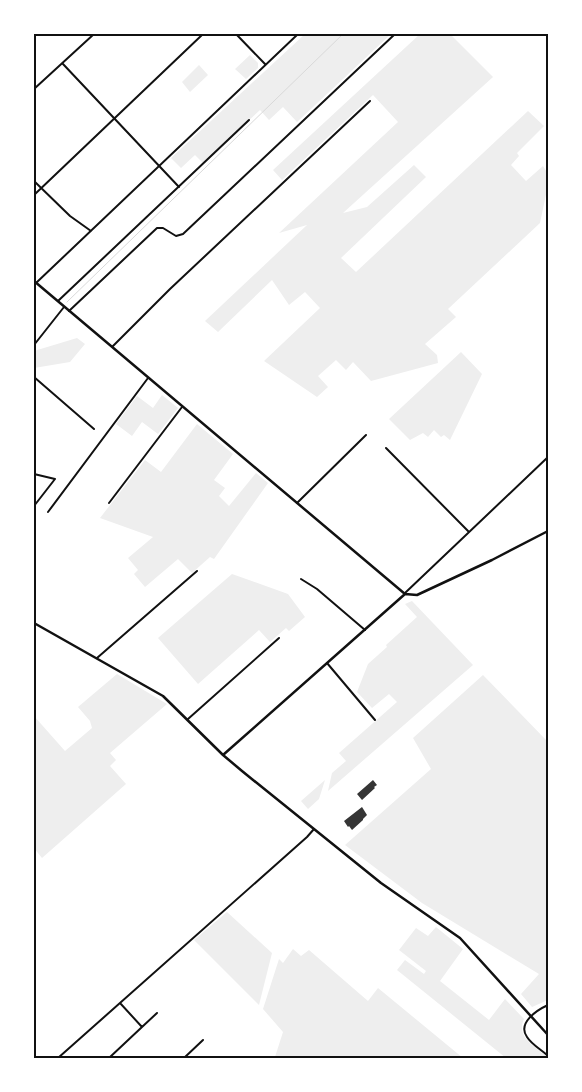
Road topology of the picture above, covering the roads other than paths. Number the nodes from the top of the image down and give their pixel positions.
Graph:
1 (94, 34) edge
2 (203, 34) edge
3 (236, 34) edge
4 (298, 34) edge
5 (395, 34) edge
6 (63, 64) junction
7 (265, 64) junction
8 (34, 89) edge
9 (370, 101) dead end
10 (114, 118) junction
11 (249, 120) dead end
12 (159, 165) junction
13 (34, 180) edge
14 (179, 187) junction
15 (41, 188) junction
16 (34, 195) edge
17 (91, 231) junction
18 (35, 282) edge
19 (58, 301) junction
20 (64, 307) junction
21 (69, 311) junction
22 (34, 345) edge
23 (112, 347) junction
24 (34, 377) edge
25 (148, 378) junction
26 (183, 406) junction
27 (94, 429) dead end
28 (366, 435) dead end
29 (386, 448) dead end
30 (548, 457) edge
31 (34, 474) edge
32 (110, 503) dead end
33 (297, 503) junction
34 (34, 506) edge
35 (48, 512) dead end
36 (548, 531) edge
37 (470, 532) junction
38 (197, 571) dead end
39 (301, 579) dead end
40 (405, 594) junction
41 (34, 623) edge
42 (365, 630) junction
43 (279, 638) dead end
44 (97, 658) junction
45 (327, 663) junction
46 (188, 719) junction
47 (375, 720) dead end
48 (223, 755) junction
49 (314, 829) junction
50 (120, 1003) junction
51 (548, 1005) edge
52 (158, 1012) dead end
53 (532, 1016) junction
54 (142, 1027) junction
55 (548, 1035) edge
56 (203, 1040) dead end
57 (548, 1056) edge
58 (58, 1058) edge
59 (109, 1058) edge
60 (184, 1058) edge

1 - 6 street
2 - 10 street
3 - 7 street
4 - 7 street
5 - 21 street
6 - 8 street
6 - 10 street
7 - 12 street
9 - 23 street
10 - 12 street
10 - 15 street
11 - 14 street
12 - 14 street
12 - 17 street
13 - 15 street
14 - 19 street
15 - 16 street
15 - 17 street
17 - 18 street
18 - 19 street
19 - 20 street
20 - 21 street
20 - 22 street
21 - 23 street
23 - 25 street
24 - 27 street
25 - 26 street
25 - 35 street
26 - 32 street
26 - 33 street
28 - 33 street
29 - 37 street
30 - 37 street
31 - 34 street
33 - 40 street
36 - 40 street
37 - 40 street
38 - 44 street
39 - 42 street
40 - 42 street
41 - 44 street
42 - 45 street
43 - 46 street
44 - 46 street
45 - 47 street
45 - 48 street
46 - 48 street
48 - 49 street
49 - 50 street
49 - 53 street
50 - 54 street
50 - 58 street
51 - 53 street
52 - 54 street
53 - 55 street
53 - 57 street
54 - 59 street
56 - 60 street

